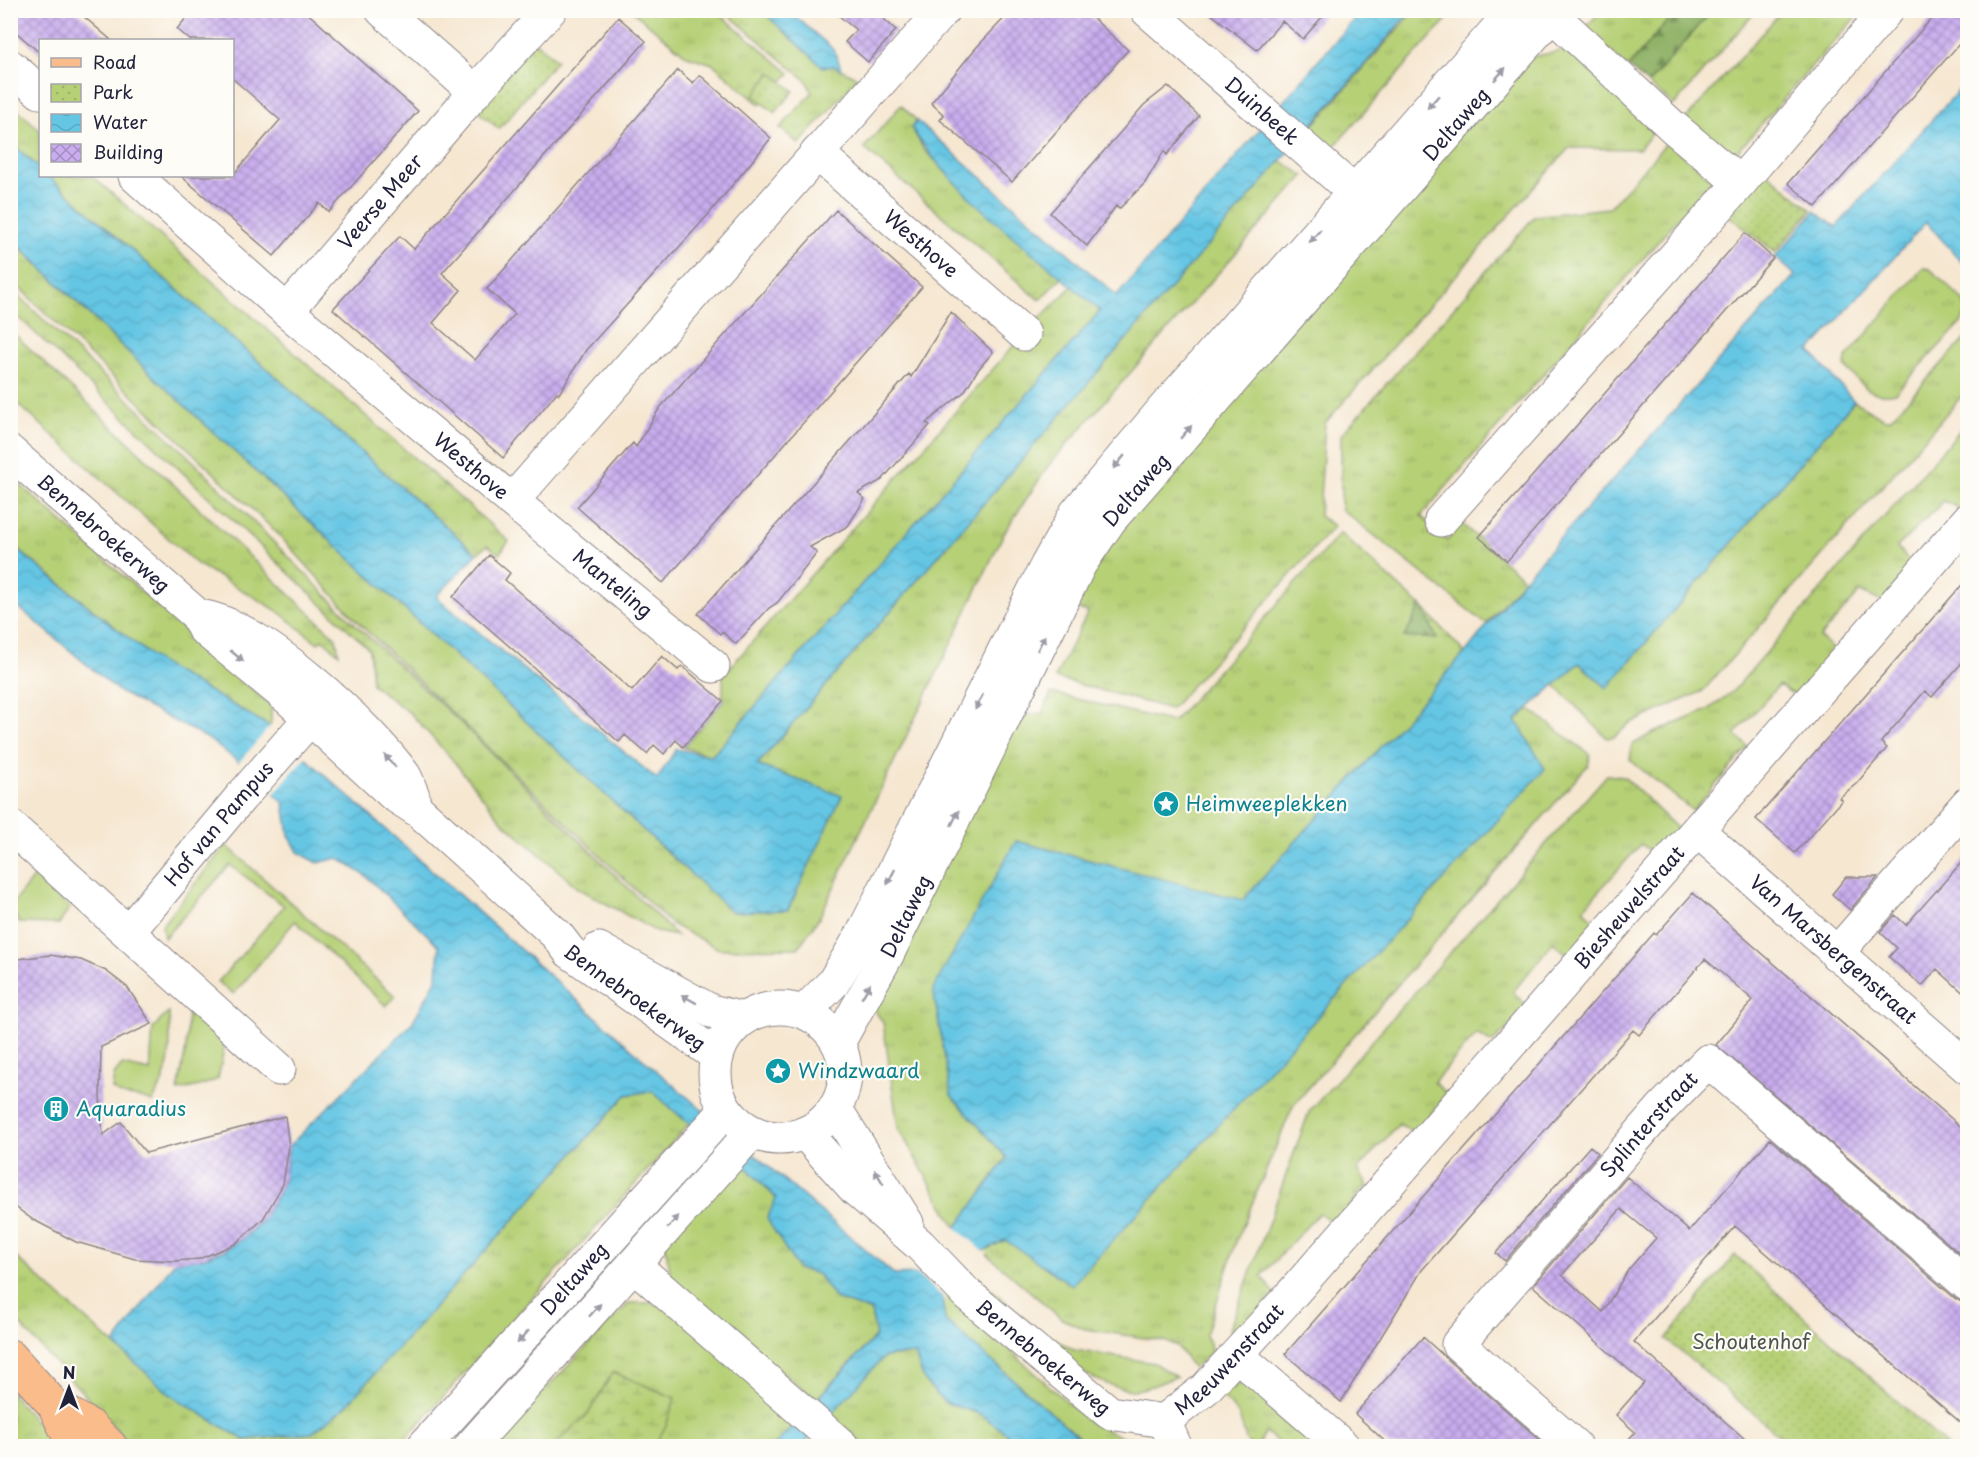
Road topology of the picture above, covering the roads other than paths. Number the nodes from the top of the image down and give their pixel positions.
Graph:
1 (382, 10) edge
2 (550, 10) edge
3 (943, 10) edge
4 (1147, 10) edge
5 (1514, 10) edge
6 (1887, 10) edge
7 (1552, 12) edge
8 (10, 66) edge
9 (39, 91) edge
10 (475, 92) junction
11 (817, 153) junction
12 (136, 177) edge
13 (1740, 183) junction
14 (1365, 202) junction
15 (287, 311) junction
16 (1024, 334) dead end
17 (10, 452) edge
18 (512, 501) junction
19 (1441, 520) dead end
20 (1968, 520) edge
21 (713, 666) dead end
22 (311, 717) junction
23 (1968, 803) edge
24 (10, 826) edge
25 (1698, 831) junction
26 (129, 931) junction
27 (557, 935) junction
28 (1836, 954) junction
29 (804, 1012) junction
30 (743, 1019) junction
31 (838, 1043) junction
32 (717, 1056) junction
33 (1968, 1068) edge
34 (279, 1069) dead end
35 (835, 1108) junction
36 (715, 1123) junction
37 (805, 1133) junction
38 (740, 1146) junction
39 (920, 1245) junction
40 (635, 1266) junction
41 (1968, 1285) edge
42 (1291, 1295) joint
43 (1237, 1355) junction
44 (10, 1356) edge
45 (54, 1405) junction
46 (1170, 1434) edge
47 (838, 1443) edge
48 (1564, 1443) edge
49 (79, 1446) edge
50 (110, 1446) edge
51 (424, 1446) edge
52 (471, 1446) edge
53 (1343, 1446) edge

1 - 10 street
2 - 10 street, Veerse Meer
3 - 11 street, Westhove
4 - 14 street, Duinbeek
5 -> 14 street, Deltaweg
6 - 13 street
7 - 13 street, Deltaweg
14 -> 7 street, Deltaweg
8 - 9 street
10 - 15 street, Veerse Meer
11 - 16 street, Westhove
11 - 18 street, Westhove
12 - 15 street, Westhove
13 - 19 street
14 -> 29 street, Deltaweg
31 -> 14 street, Deltaweg
15 - 18 street, Westhove
17 - 22 street, Bennebroekerweg
18 - 21 street, Manteling
20 - 25 street, Biesheuvelstraat
22 - 26 street, Hof van Pampus
22 - 27 street, Bennebroekerweg
23 - 28 street
24 - 26 street
25 - 28 street, Van Marsbergenstraat
25 - 42 street, Biesheuvelstraat
26 - 34 street
30 -> 27 street, Bennebroekerweg
27 - 32 street, Bennebroekerweg
28 - 33 street, Van Marsbergenstraat
29 - 30 street
29 - 31 street
30 - 32 street
31 - 35 street
32 - 36 street
35 - 37 street
39 -> 35 street, Bennebroekerweg
36 - 38 street
36 -> 51 street, Deltaweg
37 - 38 street
37 - 39 street, Bennebroekerweg
40 -> 38 street, Deltaweg
39 - 46 street, Bennebroekerweg
40 - 47 street
52 -> 40 street, Deltaweg
41 - 48 street, Splinterstraat
42 - 43 street, Meeuwenstraat
43 - 46 street, Meeuwenstraat
43 - 53 street
44 - 45 main road
45 - 49 main road
45 - 50 main road

